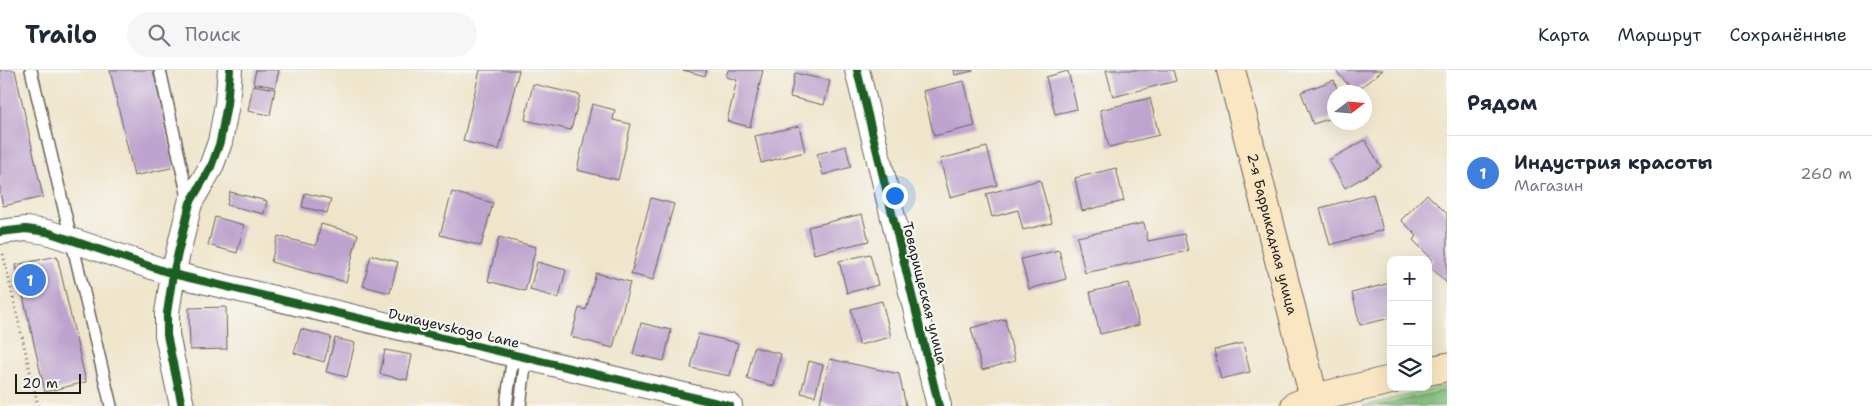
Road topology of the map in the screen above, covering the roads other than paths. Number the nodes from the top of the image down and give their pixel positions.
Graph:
1 (31, 70) edge
2 (160, 70) edge
3 (230, 70) edge
4 (858, 70) edge
5 (1231, 70) edge
6 (190, 203) junction
7 (71, 239) junction
8 (1, 241) edge
9 (173, 274) junction
10 (519, 356) junction
11 (1447, 367) edge
12 (1432, 370) edge
13 (1387, 381) edge
14 (1304, 402) edge
15 (111, 406) edge
16 (182, 406) edge
17 (506, 406) edge
18 (520, 406) edge
19 (730, 406) edge
20 (939, 406) edge

1 - 7 lane
2 - 6 lane
3 - 6 street
4 - 20 street, Товарищеская улица
5 - 14 street, 2-я Баррикадная улица
6 - 9 street
7 - 8 street, Dunayevskogo Lane
7 - 9 street, Dunayevskogo Lane
7 - 15 lane
9 - 10 street, Dunayevskogo Lane
9 - 16 street
10 - 17 lane
10 - 18 lane
10 - 19 street, Dunayevskogo Lane
11 - 12 street
13 - 14 street

